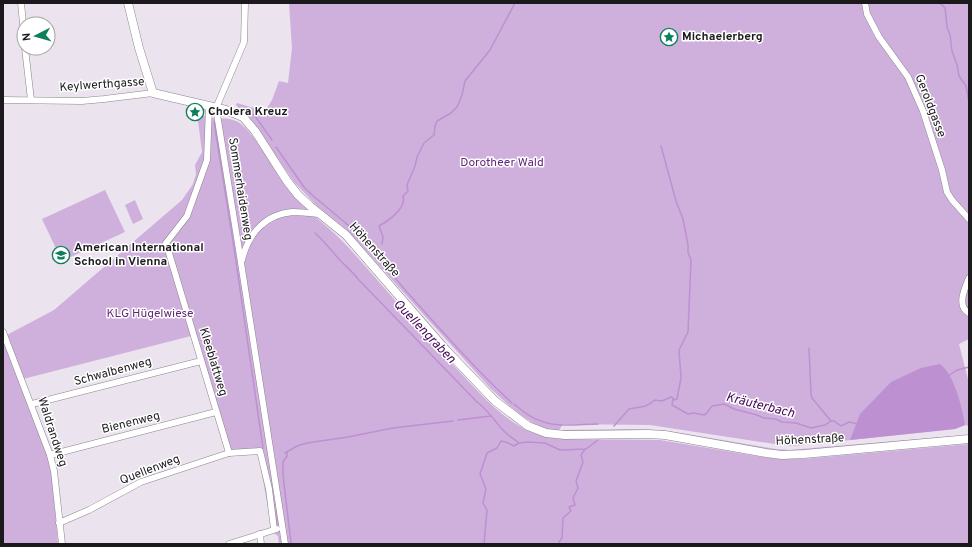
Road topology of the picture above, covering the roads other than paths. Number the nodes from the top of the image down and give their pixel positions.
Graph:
1 (21, 3) edge
2 (128, 3) edge
3 (245, 3) edge
4 (865, 3) edge
5 (22, 16) edge
6 (26, 56) edge
7 (153, 93) junction
8 (3, 100) edge
9 (31, 100) junction
10 (212, 107) junction
11 (319, 214) junction
12 (969, 219) edge
13 (242, 264) junction
14 (969, 278) edge
15 (969, 313) edge
16 (3, 332) edge
17 (201, 360) junction
18 (32, 404) junction
19 (216, 412) junction
20 (969, 439) edge
21 (229, 453) junction
22 (50, 455) junction
23 (59, 523) junction
24 (283, 527) junction
25 (274, 529) junction
26 (260, 534) junction
27 (62, 544) edge
28 (229, 544) edge
29 (261, 544) edge
30 (285, 544) edge

1 - 5 street
2 - 7 main road
3 - 10 street
4 - 12 street, Geroldgasse
6 - 9 street
7 - 9 street, Keylwerthgasse
7 - 10 main road, Keylwerthgasse
8 - 9 street, Keylwerthgasse
10 - 11 main road, Keylwerthgasse
10 - 13 street, Sommerhaidenweg
10 - 17 street, Kleeblattweg
11 - 13 street
11 - 20 main road, Höhenstraße
13 - 24 street
14 - 15 street
16 - 18 street, Waldrandweg
17 - 18 street, Schwalbenweg
17 - 19 street, Kleeblattweg
18 - 22 street, Waldrandweg
19 - 21 street, Kleeblattweg
19 - 22 street, Bienenweg
21 - 23 street, Quellenweg
21 - 25 street
22 - 23 street, Waldrandweg
23 - 27 street, Waldrandweg
24 - 25 street
24 - 30 street
25 - 26 street
26 - 28 street
26 - 29 street

